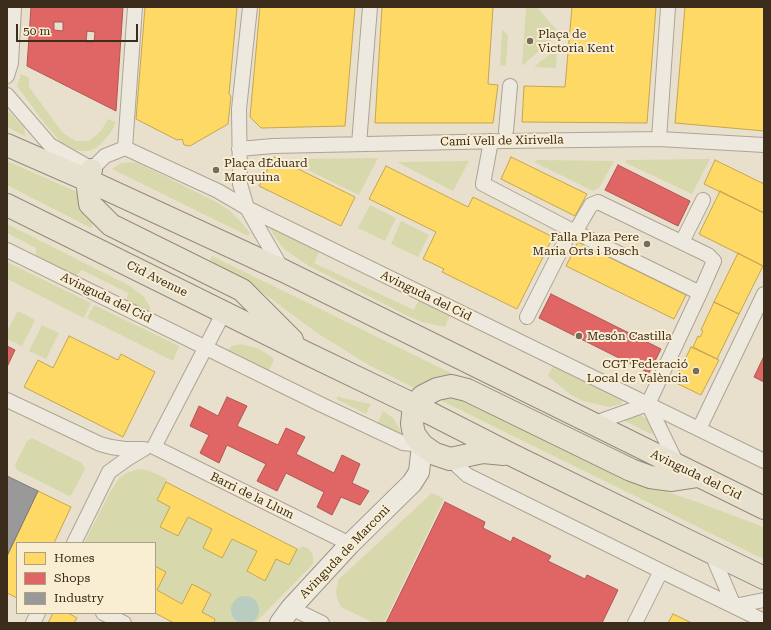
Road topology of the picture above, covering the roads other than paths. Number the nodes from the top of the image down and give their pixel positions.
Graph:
1 (14, 7) edge
2 (135, 7) edge
3 (250, 7) edge
4 (370, 7) edge
5 (668, 7) edge
6 (7, 76) edge
7 (510, 86) dead end
8 (7, 95) edge
9 (506, 131) dead end
10 (659, 139) junction
11 (491, 141) junction
12 (359, 144) junction
13 (7, 145) edge
14 (764, 145) edge
15 (125, 148) junction
16 (239, 149) junction
17 (89, 175) junction
18 (703, 200) dead end
19 (7, 205) edge
20 (247, 208) junction
21 (573, 231) junction
22 (684, 236) dead end
23 (7, 250) edge
24 (284, 271) junction
25 (700, 293) junction
26 (764, 294) edge
27 (224, 312) junction
28 (527, 317) dead end
29 (206, 347) junction
30 (306, 353) junction
31 (7, 400) edge
32 (648, 404) junction
33 (414, 406) junction
34 (592, 424) junction
35 (699, 429) junction
36 (100, 444) junction
37 (422, 445) junction
38 (149, 448) junction
39 (512, 455) junction
40 (450, 459) junction
41 (764, 461) edge
42 (678, 466) junction
43 (109, 472) junction
44 (698, 476) junction
45 (764, 508) edge
46 (74, 542) edge
47 (350, 544) junction
48 (711, 552) junction
49 (661, 571) junction
50 (764, 578) edge
51 (764, 600) edge
52 (734, 606) junction
53 (38, 614) edge
54 (105, 614) edge
55 (286, 615) edge
56 (764, 621) edge
57 (33, 623) edge
58 (124, 623) edge
59 (322, 623) edge
60 (635, 623) edge

1 - 6 street
2 - 15 street
3 - 16 street
4 - 12 street
5 - 10 street
7 - 9 street
8 - 17 street
10 - 11 street, Camí Vell de Xirivella
10 - 14 street, Camí Vell de Xirivella
11 - 12 street, Camí Vell de Xirivella
11 - 21 street
12 - 16 street, Camí Vell de Xirivella
13 - 17 main road
15 - 17 street
15 - 20 street, Avinguda del Cid
16 - 20 street
17 - 24 main road
17 - 30 main road
18 - 22 street
19 - 27 main road, Cid Avenue
20 - 24 street
20 - 32 street, Avinguda del Cid
21 - 25 street
21 - 25 street
21 - 28 street
23 - 29 street, Avinguda del Cid
24 - 34 main road, Avinguda del Cid
25 - 32 street
26 - 35 street
27 - 29 street
27 - 30 main road, Cid Avenue
29 - 37 street, Avinguda del Cid
29 - 38 street
30 - 33 main road
31 - 36 street
32 - 34 street
32 - 35 street, Avinguda del Cid
32 - 42 street
33 - 37 main road
33 - 39 main road
33 - 44 main road
34 - 42 main road, Avinguda del Cid
35 - 41 street, Avinguda del Cid
36 - 38 street
36 - 43 street
37 - 40 main road
37 - 47 street, Avinguda de Marconi
38 - 43 street
38 - 47 street, Barri de la Llum
39 - 40 main road
39 - 48 main road
40 - 49 street
42 - 44 main road, Avinguda del Cid
43 - 46 street
44 - 45 main road, Avinguda del Cid
47 - 55 street, Avinguda de Marconi
48 - 50 main road
48 - 52 street
49 - 52 street
49 - 60 street
51 - 52 street
52 - 56 street
53 - 57 street
54 - 58 street
55 - 59 street

